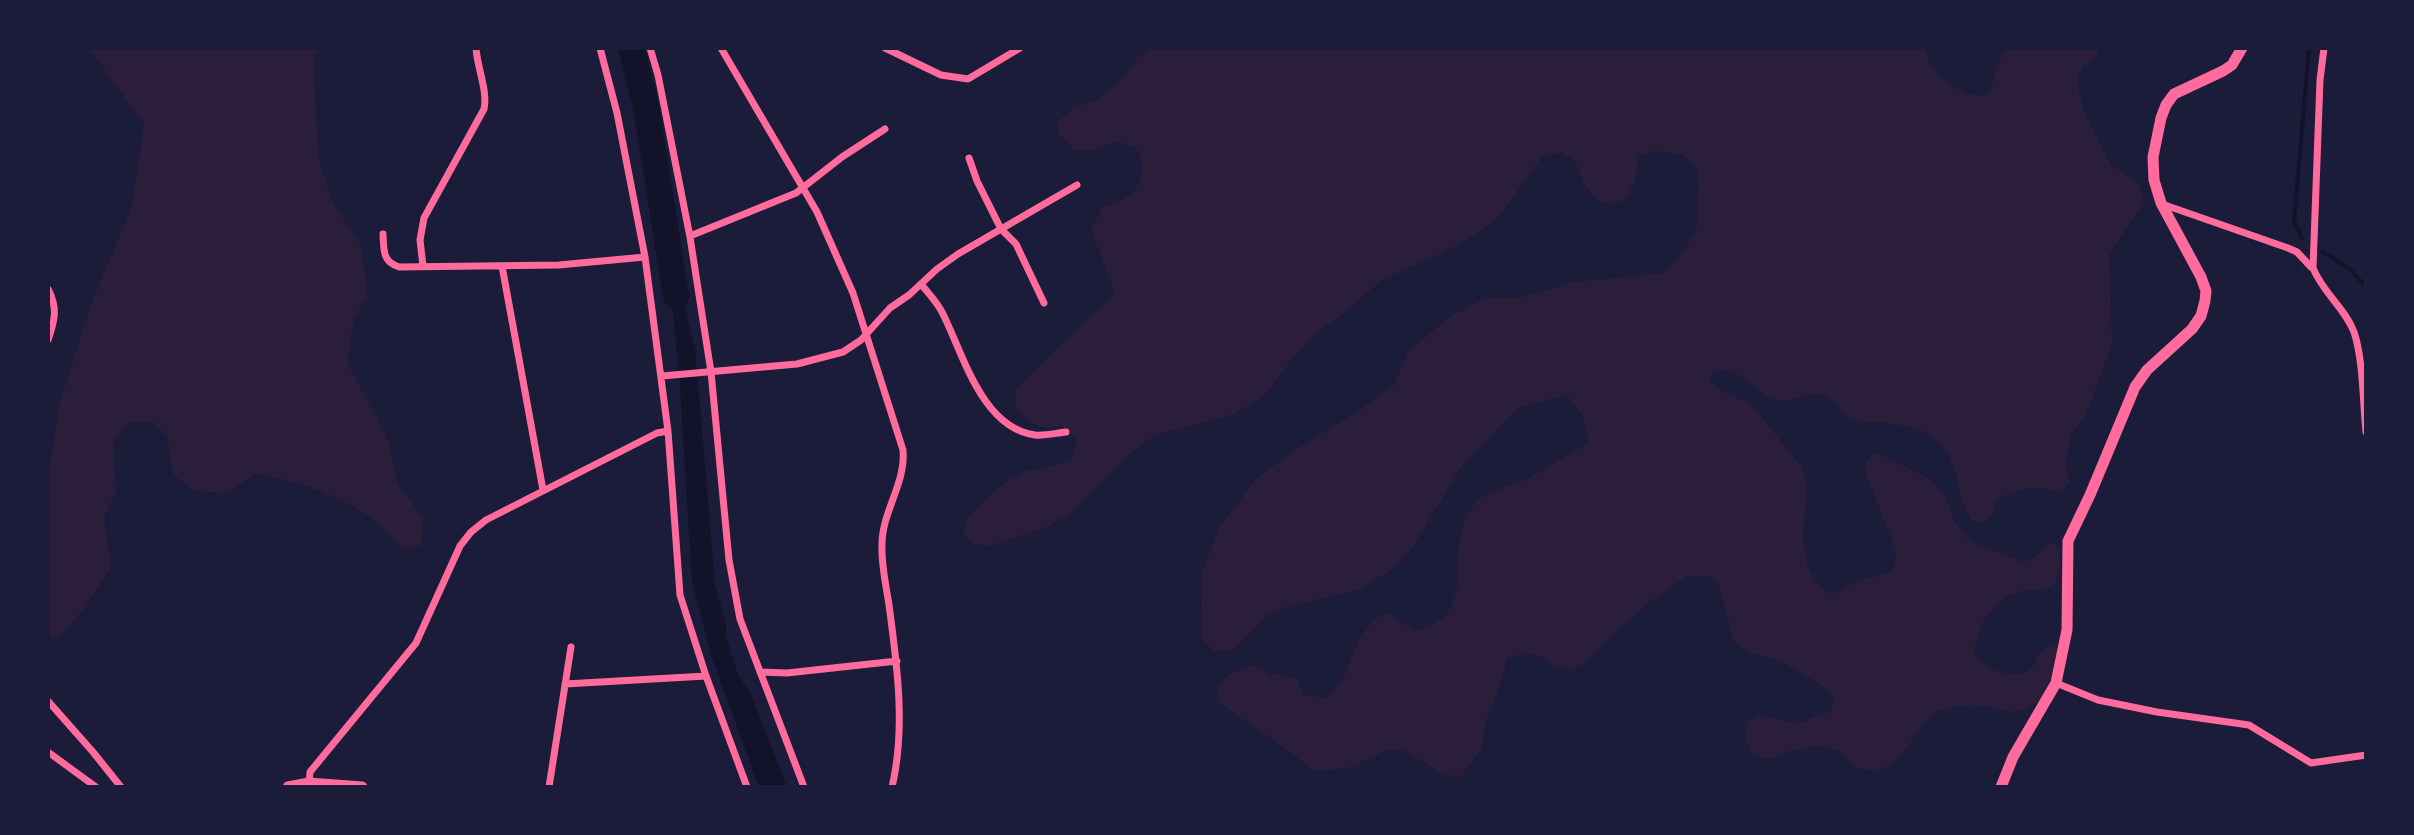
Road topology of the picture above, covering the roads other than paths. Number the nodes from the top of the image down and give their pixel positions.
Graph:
1 (476, 48) edge
2 (600, 48) edge
3 (650, 48) edge
4 (721, 48) edge
5 (885, 48) edge
6 (1020, 48) edge
7 (2242, 48) edge
8 (2324, 48) edge
9 (885, 129) dead end
10 (969, 158) dead end
11 (1077, 185) dead end
12 (803, 187) junction
13 (2161, 203) junction
14 (1001, 229) junction
15 (383, 234) dead end
16 (690, 236) junction
17 (645, 257) junction
18 (423, 266) junction
19 (502, 266) junction
20 (2313, 268) junction
21 (921, 284) junction
22 (48, 289) edge
23 (1044, 303) dead end
24 (866, 333) junction
25 (48, 340) edge
26 (708, 372) junction
27 (664, 376) junction
28 (668, 431) junction
29 (1066, 432) dead end
30 (2366, 432) edge
31 (543, 490) junction
32 (571, 647) dead end
33 (897, 661) junction
34 (760, 672) junction
35 (706, 676) junction
36 (2056, 683) junction
37 (565, 684) junction
38 (48, 701) edge
39 (48, 752) edge
40 (2366, 755) edge
41 (309, 783) junction
42 (96, 787) edge
43 (121, 787) edge
44 (288, 787) edge
45 (362, 787) edge
46 (549, 787) edge
47 (747, 787) edge
48 (804, 787) edge
49 (892, 787) edge
50 (2001, 787) edge

1 - 18 street
2 - 17 street
3 - 16 street
4 - 12 street
5 - 6 street
7 - 13 main road
8 - 20 street
9 - 12 street
10 - 14 street
11 - 14 street
12 - 16 street
12 - 24 street
13 - 20 street
13 - 36 main road
14 - 21 street
14 - 23 street
15 - 18 street
16 - 26 street
17 - 19 street
17 - 27 street
18 - 19 street
19 - 31 street
20 - 30 street
21 - 24 street
21 - 29 street
22 - 25 street
24 - 26 street
24 - 33 street
26 - 27 street
26 - 34 street
27 - 28 street
28 - 31 street
28 - 35 street
31 - 41 street
32 - 37 street
33 - 34 street
33 - 49 street
34 - 48 street
35 - 37 street
35 - 47 street
36 - 40 street
36 - 50 main road
37 - 46 street
38 - 43 street
39 - 42 street
41 - 44 main road
41 - 45 main road

